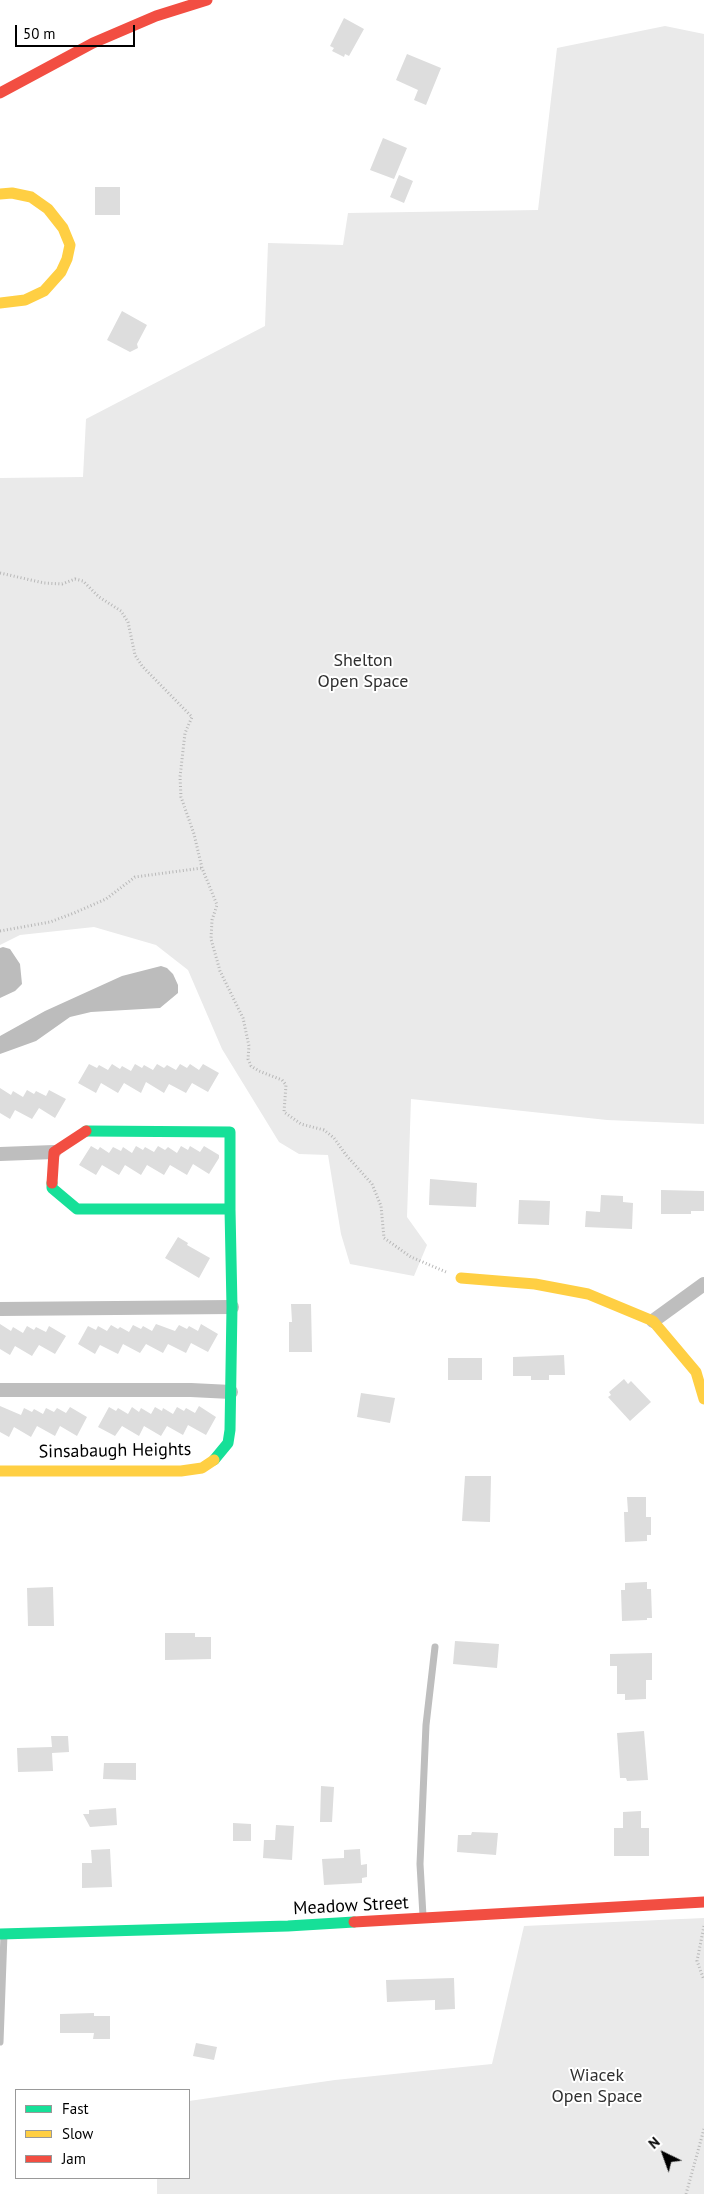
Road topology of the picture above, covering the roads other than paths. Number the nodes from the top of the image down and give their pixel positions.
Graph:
1 (207, 0) edge
2 (0, 93) edge
3 (0, 194) edge
4 (0, 303) edge
5 (54, 1152) junction
6 (0, 1154) edge
7 (230, 1209) junction
8 (461, 1278) road end
9 (704, 1284) edge
10 (232, 1307) junction
11 (0, 1309) edge
12 (653, 1321) junction
13 (0, 1390) edge
14 (231, 1392) junction
15 (704, 1399) edge
16 (0, 1472) edge
17 (436, 1647) dead end
18 (704, 1902) edge
19 (424, 1919) junction
20 (2, 1934) edge
21 (0, 2042) edge

1 - 2 street
3 - 4 street
5 - 6 street
5 - 7 street
5 - 7 street, Sinsabaugh Heights
7 - 10 street, Sinsabaugh Heights
8 - 12 street
9 - 12 street
10 - 11 street
10 - 14 street, Sinsabaugh Heights
12 - 15 street
13 - 14 street
14 - 16 street, Sinsabaugh Heights
17 - 19 lane
18 - 19 street, Meadow Street
19 - 20 street, Meadow Street
20 - 21 lane

